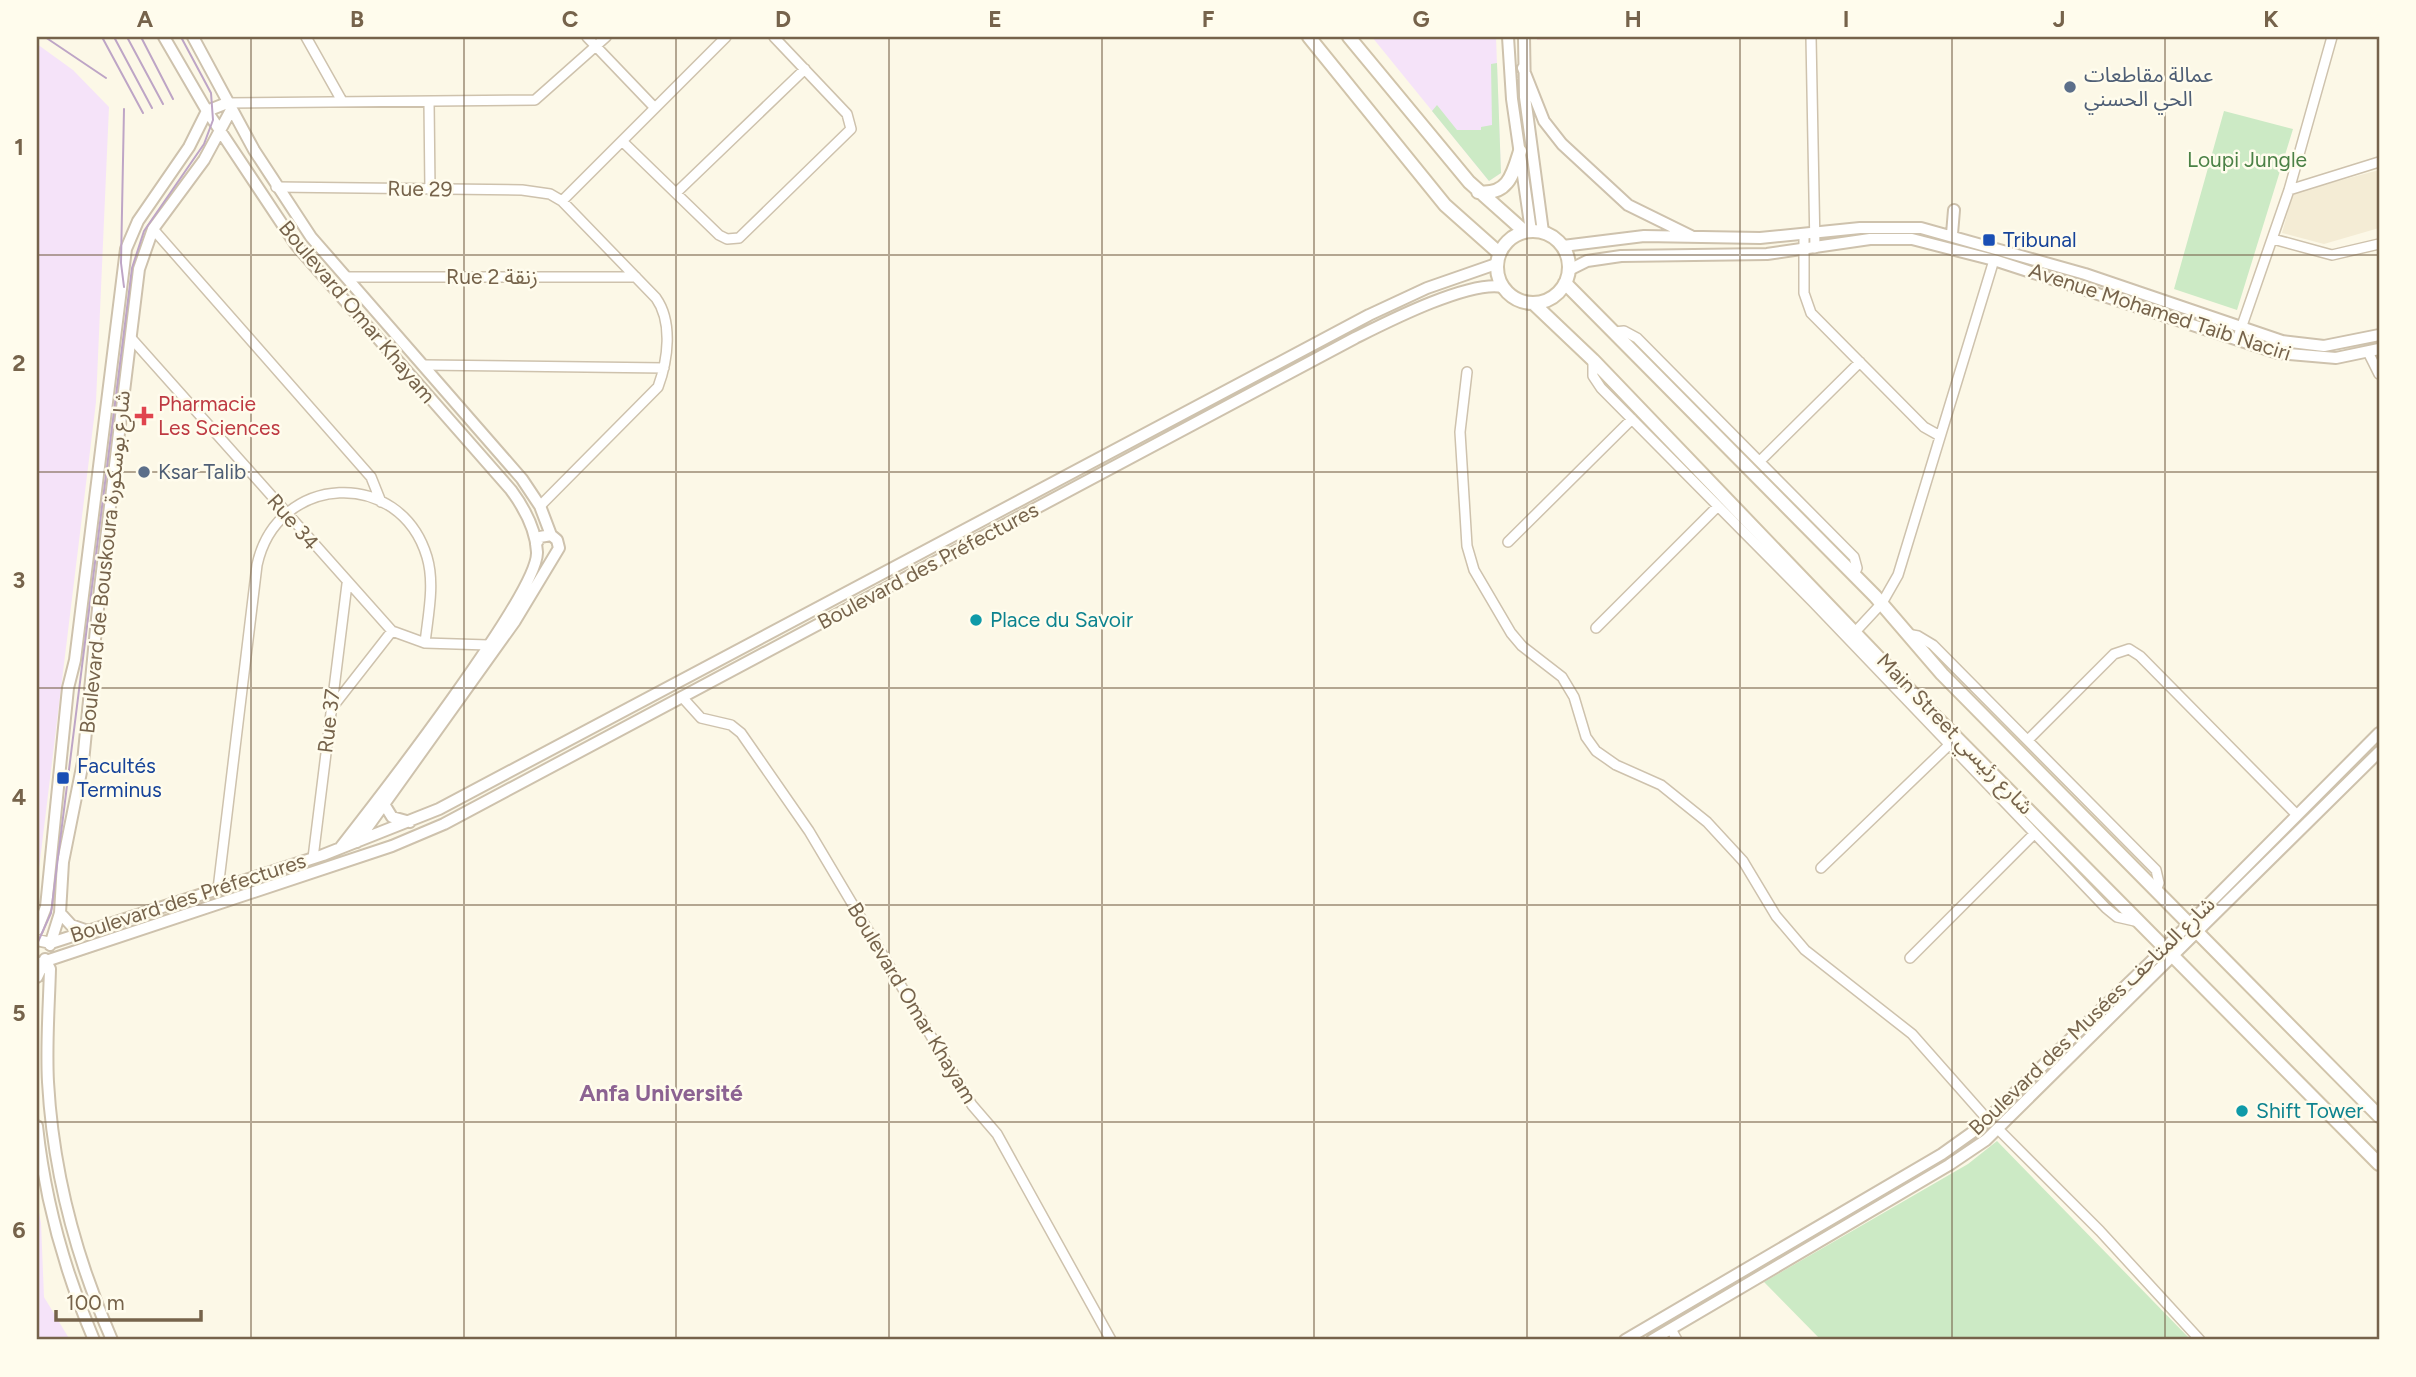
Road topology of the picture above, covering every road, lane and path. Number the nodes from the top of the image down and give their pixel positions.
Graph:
1 (164, 37) edge
2 (193, 37) edge
3 (318, 37) edge
4 (587, 37) edge
5 (606, 37) edge
6 (726, 37) edge
7 (774, 37) edge
8 (1309, 37) edge
9 (1349, 37) edge
10 (1508, 37) edge
11 (1524, 37) edge
12 (1811, 37) edge
13 (2332, 37) edge
14 (308, 39) edge
15 (596, 46) junction
16 (1523, 68) junction
17 (805, 69) junction
18 (342, 101) junction
19 (429, 102) junction
20 (229, 106) junction
21 (655, 108) junction
22 (206, 111) junction
23 (220, 129) junction
24 (622, 141) junction
25 (1520, 152) junction
26 (2379, 162) edge
27 (276, 187) junction
28 (430, 190) junction
29 (2288, 190) junction
30 (1478, 192) junction
31 (676, 193) junction
32 (562, 201) junction
33 (1954, 210) dead end
34 (153, 229) junction
35 (1533, 231) junction
36 (1809, 234) junction
37 (1952, 234) junction
38 (1693, 237) junction
39 (2273, 239) junction
40 (2379, 244) edge
41 (1563, 246) junction
42 (1809, 249) junction
43 (1498, 258) junction
44 (1994, 260) junction
45 (347, 277) junction
46 (636, 277) junction
47 (1567, 277) junction
48 (1503, 288) junction
49 (1533, 303) junction
50 (2241, 328) junction
51 (1614, 332) junction
52 (2379, 335) edge
53 (131, 338) junction
54 (2237, 340) junction
55 (2374, 351) edge
56 (1593, 360) junction
57 (1860, 362) junction
58 (422, 365) junction
59 (664, 368) junction
60 (1467, 372) dead end
61 (2379, 374) edge
62 (1632, 419) junction
63 (1940, 436) junction
64 (1760, 461) junction
65 (381, 502) junction
66 (540, 506) junction
67 (1718, 506) junction
68 (285, 514) junction
69 (551, 535) junction
70 (1508, 542) dead end
71 (536, 548) junction
72 (927, 552) junction
73 (552, 557) junction
74 (933, 563) junction
75 (1854, 575) junction
76 (346, 584) junction
77 (1882, 603) junction
78 (1596, 628) dead end
79 (392, 631) junction
80 (1856, 631) junction
81 (1907, 634) junction
82 (425, 643) junction
83 (488, 645) junction
84 (684, 682) junction
85 (686, 695) junction
86 (330, 710) junction
87 (2379, 733) edge
88 (2028, 740) junction
89 (1949, 745) junction
90 (2379, 752) edge
91 (384, 804) junction
92 (2297, 815) junction
93 (410, 822) junction
94 (2034, 834) junction
95 (357, 842) junction
96 (339, 849) junction
97 (313, 858) junction
98 (356, 858) junction
99 (337, 864) junction
100 (1821, 868) dead end
101 (218, 889) junction
102 (2156, 891) junction
103 (60, 913) junction
104 (2139, 922) junction
105 (2194, 928) junction
106 (37, 930) edge
107 (88, 931) junction
108 (37, 940) edge
109 (51, 943) junction
110 (2170, 953) junction
111 (1909, 958) dead end
112 (41, 961) edge
113 (37, 977) edge
114 (2379, 1116) edge
115 (1989, 1120) junction
116 (37, 1126) edge
117 (1998, 1129) junction
118 (2379, 1164) edge
119 (1671, 1329) junction
120 (94, 1340) edge
121 (112, 1340) edge
122 (1111, 1340) edge
123 (1625, 1340) edge
124 (1652, 1340) edge
125 (1677, 1340) edge
126 (2200, 1340) edge

1 - 22 street, Boulevard Omar Khayam
2 - 20 street, Boulevard Omar Khayam
3 - 14 street
4 - 15 street
5 - 15 street
6 - 21 street
7 - 17 street
8 - 43 main road
9 - 30 main road
10 - 25 street
11 - 16 street
12 - 36 street
13 - 29 street
14 - 18 street
15 - 19 street
15 - 21 street
16 - 35 street
16 - 38 street
17 - 31 street
17 - 31 street
18 - 19 street
18 - 20 street
19 - 28 street
20 - 22 street
20 - 23 street, Boulevard de Bouskoura شارع بوسكورة
20 - 27 street, Boulevard Omar Khayam
21 - 24 street
22 - 23 street, Boulevard Omar Khayam
22 - 106 street, Boulevard de Bouskoura شارع بوسكورة
23 - 34 street, Boulevard de Bouskoura شارع بوسكورة
23 - 71 street, Boulevard Omar Khayam
24 - 31 street
24 - 32 street
25 - 30 main road
25 - 35 street
26 - 29 street
27 - 28 street, Rue 29
27 - 45 street, Boulevard Omar Khayam
28 - 32 street, Rue 29
29 - 39 street
30 - 35 main road
32 - 46 street
33 - 37 street
34 - 53 street, Boulevard de Bouskoura شارع بوسكورة
34 - 65 street
35 - 41 main road
35 - 43 main road
36 - 37 street, Avenue Mohamed Taib Naciri
36 - 38 street, Avenue Mohamed Taib Naciri
36 - 42 street
37 - 50 street, Avenue Mohamed Taib Naciri
38 - 41 street, Avenue Mohamed Taib Naciri
39 - 40 street
39 - 50 street
41 - 47 main road
42 - 44 street, Avenue Mohamed Taib Naciri
42 - 47 street, Avenue Mohamed Taib Naciri
42 - 57 street
43 - 48 main road
43 - 72 street, Boulevard des Préfectures
44 - 54 street, Avenue Mohamed Taib Naciri
44 - 63 street
45 - 46 street, Rue 2 زنقة
45 - 58 street, Boulevard Omar Khayam
46 - 59 street
47 - 49 main road
47 - 51 main road, Main Street شارع رئيسي
48 - 49 main road
48 - 74 street, Boulevard des Préfectures
49 - 56 main road, Main Street شارع رئيسي
50 - 52 street, Avenue Mohamed Taib Naciri
50 - 54 street
51 - 64 street
51 - 75 main road, Main Street شارع رئيسي
53 - 68 street, Rue 34
53 - 103 street, Boulevard de Bouskoura شارع بوسكورة
54 - 55 street, Avenue Mohamed Taib Naciri
55 - 61 street
56 - 62 street
56 - 80 main road, Main Street شارع رئيسي
57 - 63 street
57 - 64 street
58 - 59 street
58 - 66 street, Boulevard Omar Khayam
59 - 66 street
60 - 115 street
62 - 67 street
62 - 70 street
63 - 77 street
64 - 75 street
65 - 68 street
65 - 82 street
66 - 69 street, Boulevard Omar Khayam
67 - 78 street
67 - 89 street
68 - 76 street, Rue 34
68 - 101 street
69 - 71 street
69 - 73 street
71 - 73 street
71 - 83 street
72 - 74 street
72 - 84 street, Boulevard des Préfectures
73 - 91 street
74 - 85 street, Boulevard des Préfectures
75 - 77 main road, Main Street شارع رئيسي
76 - 79 street, Rue 34
76 - 86 street, Rue 37
77 - 80 street
77 - 81 main road, Main Street شارع رئيسي
79 - 82 street, Rue 34
79 - 86 street
80 - 104 main road, Main Street شارع رئيسي
81 - 88 street
81 - 102 main road, Main Street شارع رئيسي
82 - 83 street, Rue 34
83 - 96 street
84 - 85 street
84 - 93 street, Boulevard des Préfectures
85 - 98 street, Boulevard des Préfectures
85 - 122 street, Boulevard Omar Khayam
86 - 97 street, Rue 37
87 - 92 street, Boulevard des Musées شارع المتاحف
88 - 92 street
88 - 102 street
89 - 94 street
89 - 100 street
90 - 105 street, Boulevard des Musées شارع المتاحف
91 - 93 street
91 - 95 street
92 - 105 street, Boulevard des Musées شارع المتاحف
93 - 95 street, Boulevard des Préfectures
94 - 104 street
94 - 111 street
95 - 96 street, Boulevard des Préfectures
95 - 98 street
96 - 97 street, Boulevard des Préfectures
96 - 99 street, Boulevard des Préfectures
97 - 101 street, Boulevard des Préfectures
98 - 99 street, Boulevard des Préfectures
99 - 112 street, Boulevard des Préfectures
101 - 107 street, Boulevard des Préfectures
102 - 105 main road, Main Street شارع رئيسي
103 - 107 street
103 - 109 street, Boulevard de Bouskoura شارع بوسكورة
104 - 110 main road, Main Street شارع رئيسي
105 - 110 street, Boulevard des Musées شارع المتاحف
105 - 114 main road, Main Street شارع رئيسي
107 - 109 street, Boulevard des Préfectures
108 - 109 street, Boulevard des Préfectures
109 - 112 street, Boulevard de Bouskoura شارع بوسكورة
110 - 115 street, Boulevard des Musées شارع المتاحف
110 - 117 street, Boulevard des Musées شارع المتاحف
110 - 118 main road, Main Street شارع رئيسي
112 - 113 street
112 - 121 street, Boulevard de Bouskoura شارع بوسكورة
115 - 123 street, Boulevard des Musées شارع المتاحف
116 - 120 street
117 - 119 street, Boulevard des Musées شارع المتاحف
117 - 126 street
119 - 124 street, Boulevard des Musées شارع المتاحف
119 - 125 street

